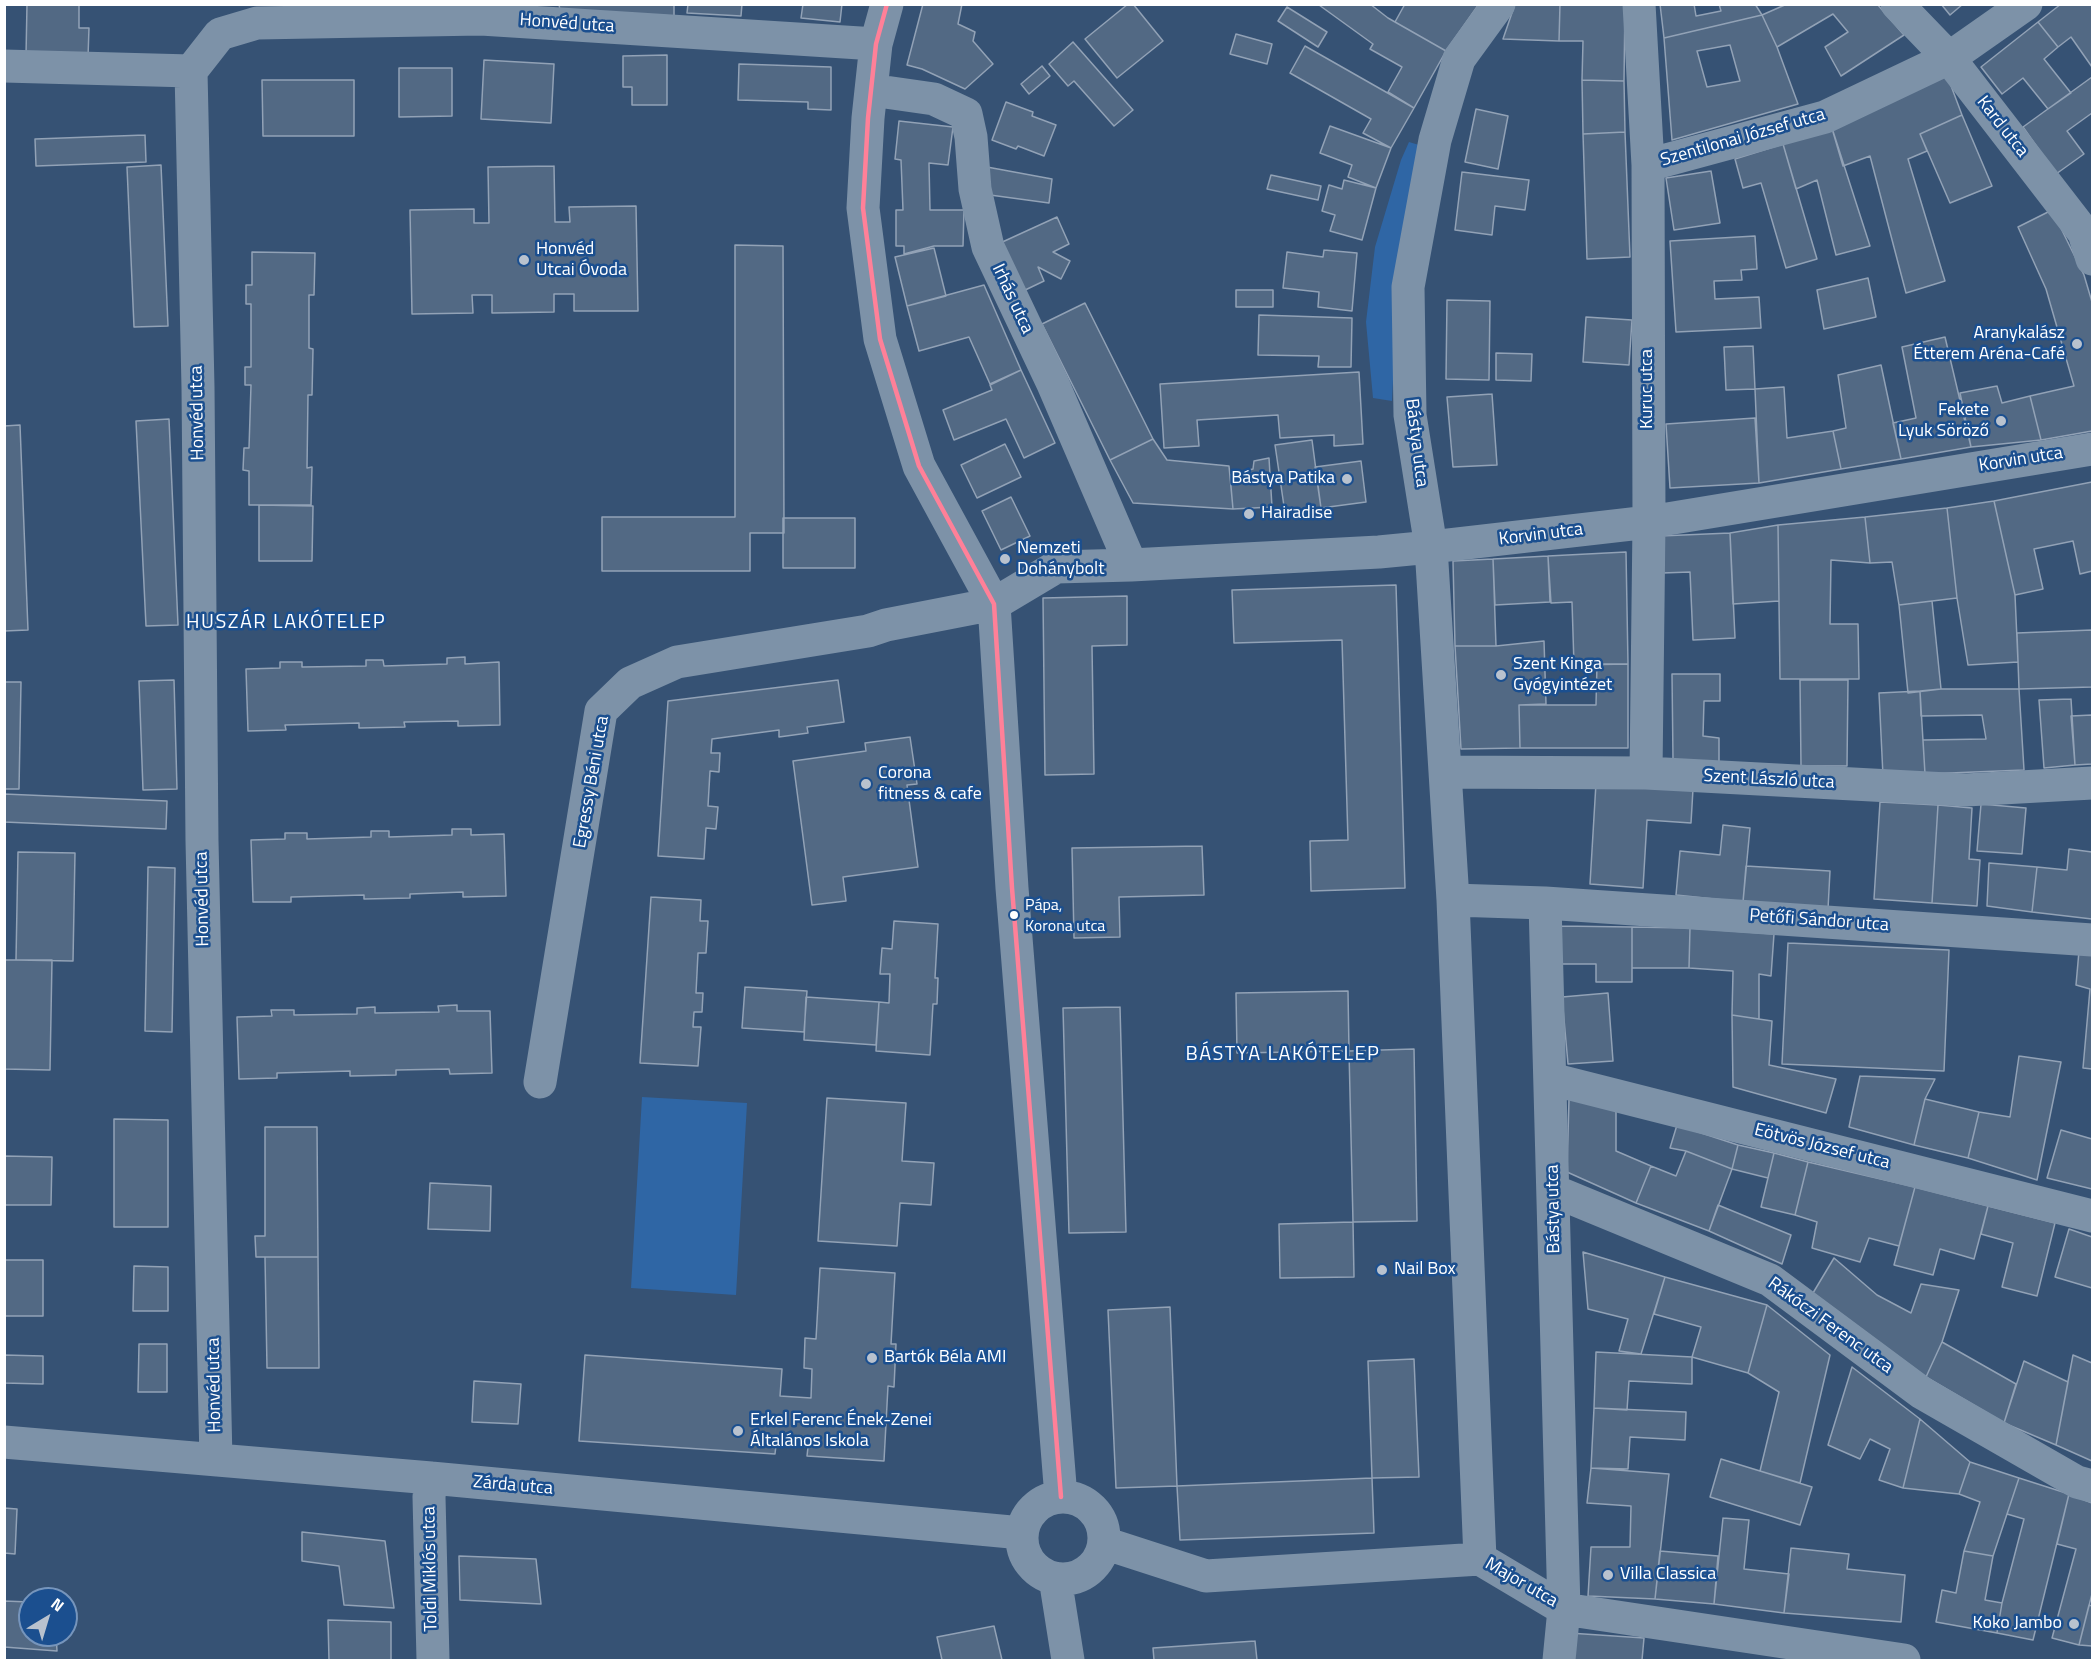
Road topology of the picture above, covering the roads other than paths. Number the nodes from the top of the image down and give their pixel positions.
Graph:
1 (886, 4) edge
2 (1499, 4) edge
3 (1639, 4) edge
4 (1897, 4) edge
5 (2026, 4) edge
6 (876, 44) junction
7 (1949, 58) junction
8 (4, 66) edge
9 (191, 71) junction
10 (871, 90) junction
11 (1648, 165) junction
12 (2092, 259) edge
13 (2092, 449) edge
14 (1648, 522) junction
15 (1431, 547) junction
16 (1131, 565) junction
17 (994, 604) junction
18 (1445, 772) junction
19 (1646, 773) junction
20 (2092, 783) edge
21 (1453, 900) junction
22 (1545, 903) junction
23 (2092, 940) edge
24 (1551, 1079) junction
25 (540, 1082) dead end
26 (1554, 1191) junction
27 (2092, 1216) edge
28 (4, 1442) edge
29 (216, 1460) junction
30 (430, 1478) junction
31 (2092, 1486) edge
32 (1061, 1497) junction
33 (1022, 1533) junction
34 (1104, 1543) junction
35 (1480, 1558) junction
36 (1055, 1578) junction
37 (1564, 1608) junction
38 (433, 1660) edge
39 (1068, 1660) edge
40 (1559, 1660) edge
41 (1904, 1660) edge

1 - 6 street
2 - 15 street, Bástya utca
3 - 11 street, Kuruc utca
4 - 7 street, Kard utca
5 - 7 street, Szentilonai József utca
6 - 9 street, Honvéd utca
6 - 10 street
7 - 11 street, Szentilonai József utca
7 - 12 street, Kard utca
8 - 9 street
9 - 29 street, Honvéd utca
10 - 16 street, Irhás utca
10 - 17 street
11 - 14 street, Kuruc utca
13 - 14 street, Korvin utca
14 - 15 street, Korvin utca
14 - 19 street, Kuruc utca
15 - 16 street, Korvin utca
15 - 18 street, Bástya utca
16 - 17 street, Korvin utca
17 - 25 street, Egressy Béni utca
17 - 32 street
18 - 19 street, Szent László utca
18 - 21 street, Bástya utca
19 - 20 street, Szent László utca
21 - 22 street
21 - 35 street, Bástya utca
22 - 23 street, Petőfi Sándor utca
22 - 24 street, Bástya utca
24 - 26 street, Bástya utca
24 - 27 street, Eötvös József utca
26 - 31 street, Rákóczi Ferenc utca
26 - 37 street, Bástya utca
28 - 29 street, Zárda utca
29 - 30 street, Zárda utca
30 - 33 street, Zárda utca
30 - 38 street, Toldi Miklós utca
32 - 33 street
32 - 34 street
33 - 36 street
34 - 35 street, Major utca
34 - 36 street
35 - 37 street, Major utca
36 - 39 street
37 - 40 street, Bástya utca
37 - 41 street, Major utca

